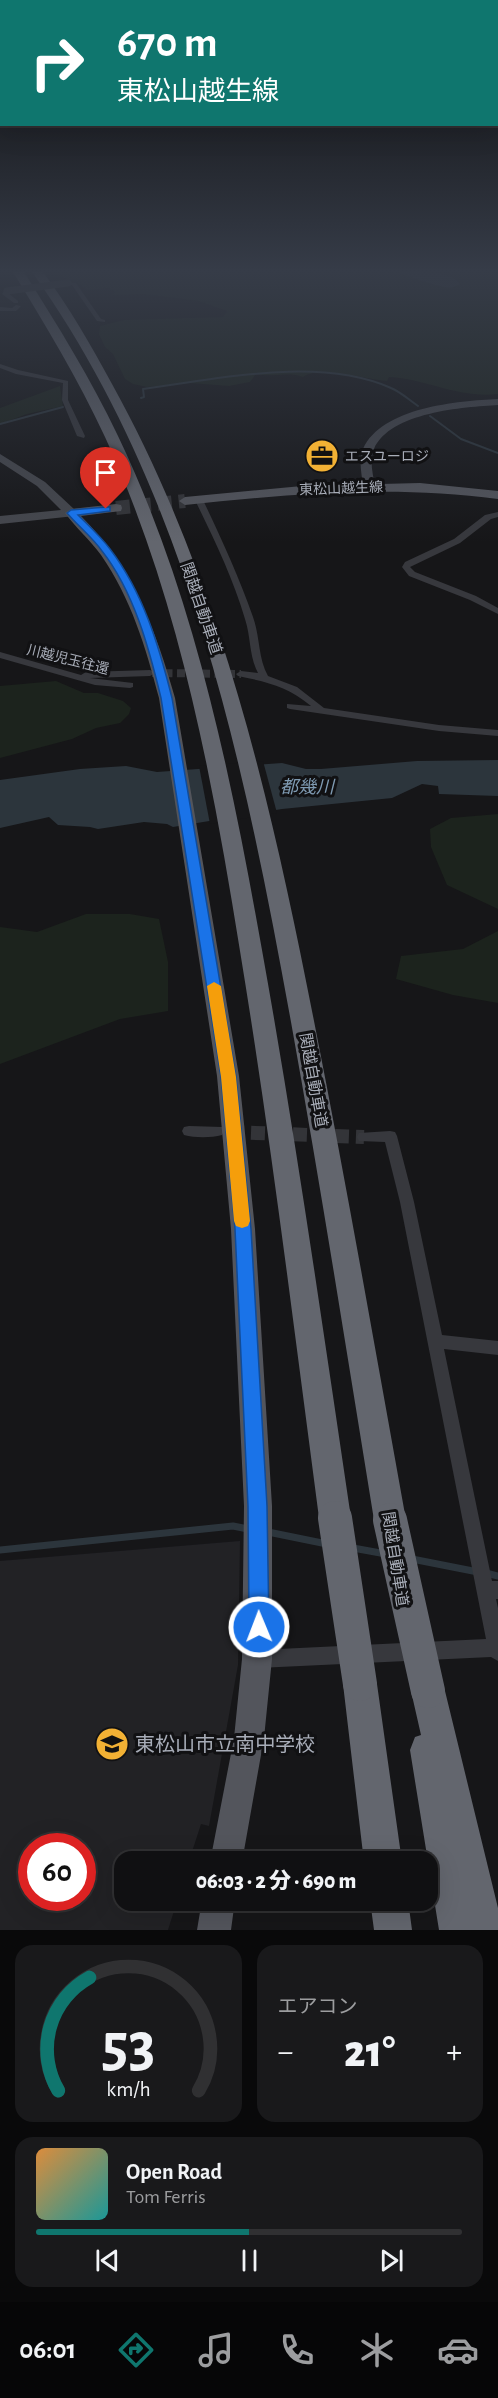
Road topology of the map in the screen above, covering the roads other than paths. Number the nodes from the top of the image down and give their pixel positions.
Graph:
1 (74, 362) edge
2 (94, 362) edge
3 (0, 364) edge
4 (498, 402) edge
5 (81, 436) dead end
6 (0, 457) edge
7 (369, 486) junction
8 (498, 495) edge
9 (199, 500) junction
10 (185, 501) tunnel mouth
11 (116, 508) tunnel mouth
12 (71, 513) junction
13 (498, 514) edge
14 (0, 520) edge
15 (498, 610) edge
16 (0, 655) edge
17 (150, 673) tunnel mouth
18 (241, 674) tunnel mouth
19 (71, 675) junction
20 (265, 678) junction
21 (130, 685) dead end
22 (290, 706) dead end
23 (320, 709) junction
24 (498, 733) edge
25 (189, 1131) dead end
26 (217, 1131) tunnel mouth
27 (364, 1137) tunnel mouth
28 (434, 1341) junction
29 (498, 1348) edge
30 (489, 1586) edge
31 (497, 1650) edge
32 (257, 1659) junction
33 (423, 1690) junction
34 (228, 1851) edge
35 (383, 1851) edge
36 (217, 1911) edge
37 (390, 1911) edge
38 (214, 1930) edge
39 (393, 1930) edge
40 (458, 1930) edge
41 (484, 1930) edge

1 - 35 highway, 関越自動車道, bridge
2 - 33 highway, 関越自動車道, bridge
3 - 5 street
4 - 7 street
6 - 12 street
7 - 8 main road, 東松山越生線
7 - 9 main road, 東松山越生線
9 - 10 main road, 東松山越生線
9 - 20 street
11 - 12 main road
12 - 14 street
12 - 32 main road
13 - 15 street
16 - 19 street, 川越児玉往還
17 - 19 street
18 - 20 street
19 - 21 street, 川越児玉往還
20 - 23 street
22 - 23 street
23 - 24 street
25 - 26 street
27 - 28 street
28 - 29 street
28 - 30 street
30 - 31 street
31 - 32 street
32 - 34 main road
33 - 40 highway
33 - 41 highway
36 - 38 main road
37 - 39 highway

